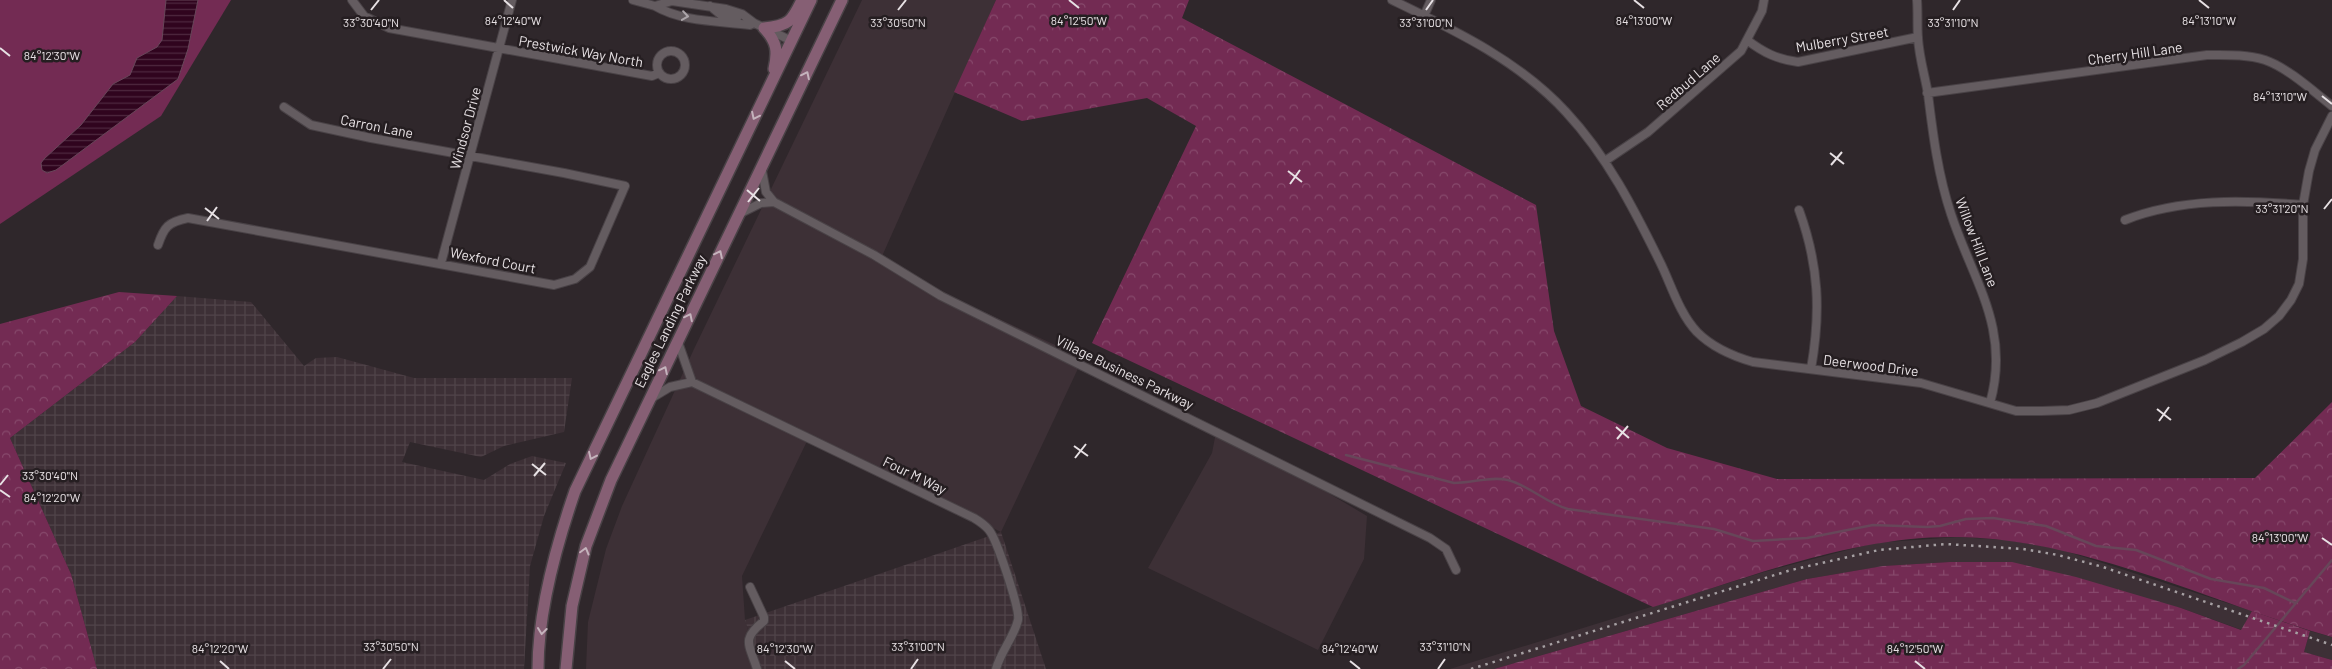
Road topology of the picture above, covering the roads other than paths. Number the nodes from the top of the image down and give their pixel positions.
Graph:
1 (352, 0) edge
2 (512, 0) edge
3 (633, 0) edge
4 (802, 0) edge
5 (811, 0) edge
6 (842, 0) edge
7 (1392, 0) edge
8 (1431, 0) edge
9 (1764, 0) edge
10 (1917, 0) edge
11 (655, 6) junction
12 (1424, 16) junction
13 (756, 24) junction
14 (1918, 37) junction
15 (1747, 40) junction
16 (792, 41) junction
17 (498, 49) junction
18 (659, 73) dead end
19 (770, 85) junction
20 (1927, 93) junction
21 (2332, 106) edge
22 (284, 107) dead end
23 (2332, 116) edge
24 (470, 157) junction
25 (1605, 161) junction
26 (761, 166) junction
27 (774, 202) junction
28 (2303, 205) junction
29 (1799, 210) dead end
30 (738, 215) junction
31 (2124, 220) dead end
32 (158, 245) dead end
33 (441, 263) junction
34 (678, 341) junction
35 (1811, 369) junction
36 (692, 382) junction
37 (650, 399) junction
38 (1990, 403) junction
39 (1456, 570) dead end
40 (750, 587) dead end
41 (538, 669) edge
42 (566, 669) edge
43 (757, 669) edge
44 (996, 669) edge

1 - 17 street, Prestwick Way North
2 - 17 street, Windsor Drive
3 - 11 street
4 - 13 main road
5 - 16 main road, Eagles Landing Parkway
26 -> 6 main road, Eagles Landing Parkway
7 - 12 street, Deerwood Drive
8 - 12 street
9 - 15 street, Redbud Lane
10 - 14 street, Willow Hill Lane
11 -> 13 street
11 - 13 street
12 - 25 street, Deerwood Drive
13 - 16 street
13 - 19 main road
14 - 15 street, Mulberry Street
14 - 20 street, Willow Hill Lane
15 - 25 street, Redbud Lane
16 - 19 main road, Eagles Landing Parkway
17 - 18 street, Prestwick Way North
17 - 24 street, Windsor Drive
19 -> 41 main road, Eagles Landing Parkway
20 - 21 street, Cherry Hill Lane
20 - 38 street, Willow Hill Lane
22 - 24 street, Carron Lane
23 - 28 street, Deerwood Drive
24 - 33 street, Windsor Drive
24 - 33 street, Wexford Court
25 - 35 street, Deerwood Drive
26 - 27 street
26 - 30 main road, Eagles Landing Parkway
27 - 30 street
27 - 39 street, Village Business Parkway
28 - 31 street
28 - 38 street, Deerwood Drive
29 - 35 street
34 -> 30 main road, Eagles Landing Parkway
32 - 33 street, Wexford Court
34 - 36 street
37 -> 34 main road, Eagles Landing Parkway
35 - 38 street, Deerwood Drive
36 - 37 street
36 - 44 street, Four M Way
42 -> 37 main road, Eagles Landing Parkway
40 - 43 street

